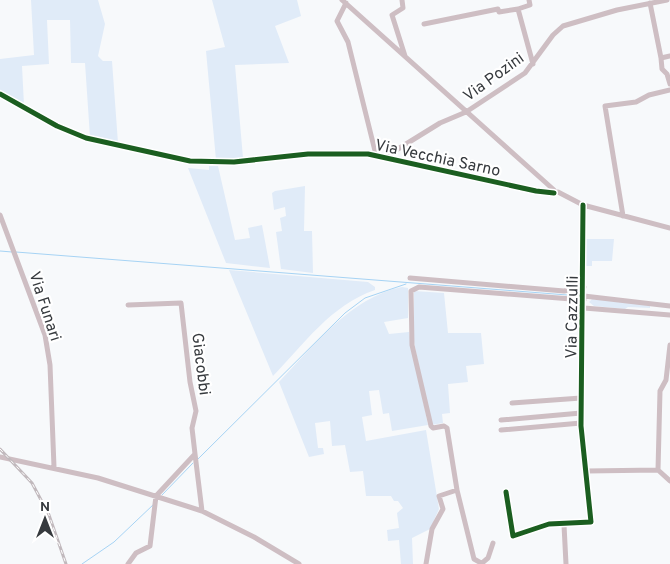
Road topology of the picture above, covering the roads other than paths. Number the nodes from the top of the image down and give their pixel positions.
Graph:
1 (402, 0) edge
2 (529, 0) edge
3 (667, 0) edge
4 (344, 2) edge
5 (651, 2) edge
6 (518, 9) junction
7 (424, 24) dead end
8 (670, 56) edge
9 (406, 58) junction
10 (661, 58) junction
11 (532, 64) junction
12 (670, 84) edge
13 (670, 90) edge
14 (0, 94) edge
15 (466, 112) junction
16 (376, 155) junction
17 (385, 156) junction
18 (555, 192) junction
19 (583, 205) junction
20 (0, 215) edge
21 (623, 216) junction
22 (670, 228) edge
23 (410, 278) dead end
24 (584, 287) junction
25 (584, 298) junction
26 (652, 303) junction
27 (128, 305) dead end
28 (670, 306) edge
29 (584, 308) junction
30 (651, 314) junction
31 (670, 315) edge
32 (670, 345) edge
33 (581, 398) junction
34 (512, 403) dead end
35 (581, 413) junction
36 (501, 420) dead end
37 (581, 423) junction
38 (501, 430) dead end
39 (0, 457) edge
40 (195, 458) junction
41 (54, 467) junction
42 (658, 470) junction
43 (587, 471) junction
44 (670, 481) edge
45 (457, 490) junction
46 (506, 492) dead end
47 (156, 496) junction
48 (202, 512) junction
49 (564, 525) junction
50 (493, 543) dead end
51 (128, 564) edge
52 (299, 564) edge
53 (426, 564) edge
54 (481, 564) edge
55 (566, 564) edge

1 - 9 street
2 - 6 street
3 - 5 street, Via Pozini
4 - 9 street
4 - 16 street
5 - 10 street
5 - 11 street, Via Pozini
6 - 7 street
6 - 11 street
8 - 10 street
9 - 15 street
10 - 12 street
11 - 15 street, Via Pozini
13 - 21 street
14 - 16 street, Via Vecchia Sarno
15 - 17 street, Via Pozini
15 - 18 street
16 - 17 street, Via Vecchia Sarno
17 - 18 street, Via Vecchia Sarno
18 - 19 street
19 - 21 street
19 - 24 street, Via Cazzulli
20 - 41 street, Via Funari
21 - 22 street
23 - 24 street, Via Cazzulli
24 - 25 street, Via Cazzulli
25 - 26 street
25 - 29 street, Via Cazzulli
25 - 45 street
26 - 28 street
26 - 30 street
27 - 40 street, Giacobbi
29 - 30 street
29 - 33 street, Via Cazzulli
30 - 31 street
32 - 42 street
33 - 34 street
33 - 35 street, Via Cazzulli
35 - 36 street
35 - 37 street, Via Cazzulli
37 - 38 street
37 - 43 street, Via Cazzulli
39 - 41 street
40 - 47 street
40 - 48 street
41 - 47 street
42 - 43 street
42 - 44 street
43 - 49 street, Via Cazzulli
45 - 53 street
45 - 54 street
46 - 49 street
47 - 48 street
47 - 51 street
48 - 52 street
49 - 55 street
50 - 54 street

